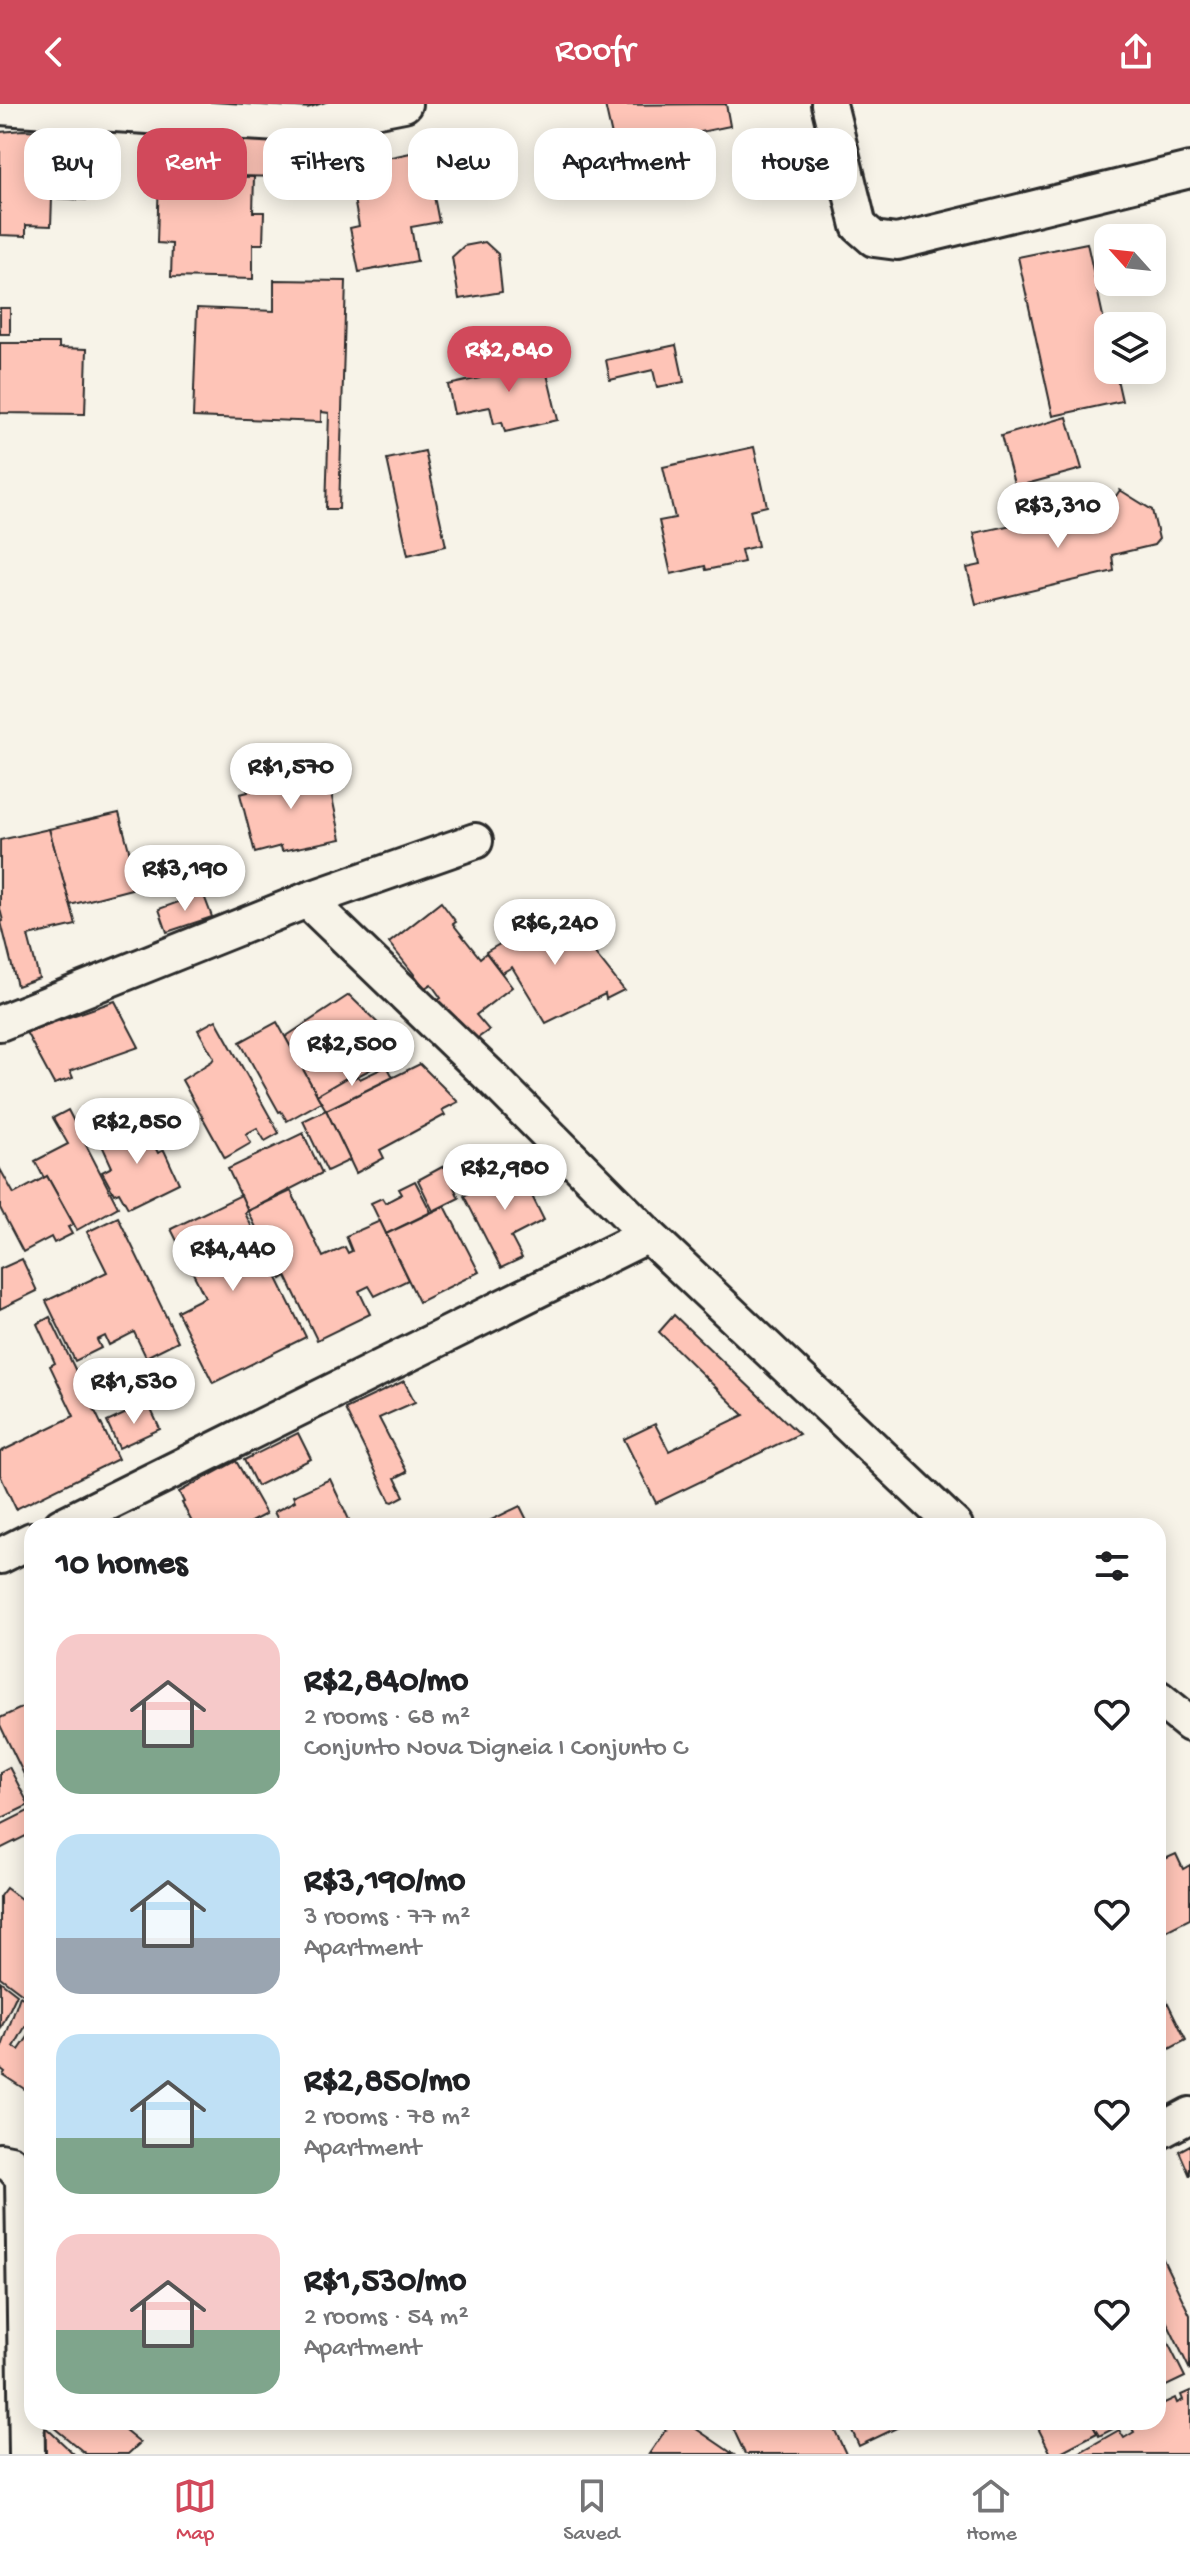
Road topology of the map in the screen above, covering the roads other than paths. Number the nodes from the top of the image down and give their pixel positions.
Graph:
1 (404, 104) edge
2 (829, 104) edge
3 (0, 107) edge
4 (338, 111) edge
5 (1190, 170) edge
6 (475, 841) dead end
7 (307, 900) junction
8 (0, 1023) edge
9 (648, 1235) junction
10 (77, 1518) edge
11 (947, 1518) edge
12 (24, 1544) edge
13 (0, 1556) edge
14 (1166, 1704) edge
15 (1190, 1724) edge
16 (1190, 2115) edge
17 (1166, 2128) edge
18 (0, 2161) edge
19 (24, 2247) edge
20 (27, 2430) edge
21 (27, 2454) edge

1 - 4 street
2 - 5 street
3 - 4 street
6 - 7 street
7 - 8 street
7 - 9 street
9 - 10 street
9 - 11 street
12 - 13 street
14 - 15 street
16 - 17 street
18 - 19 street
20 - 21 street

